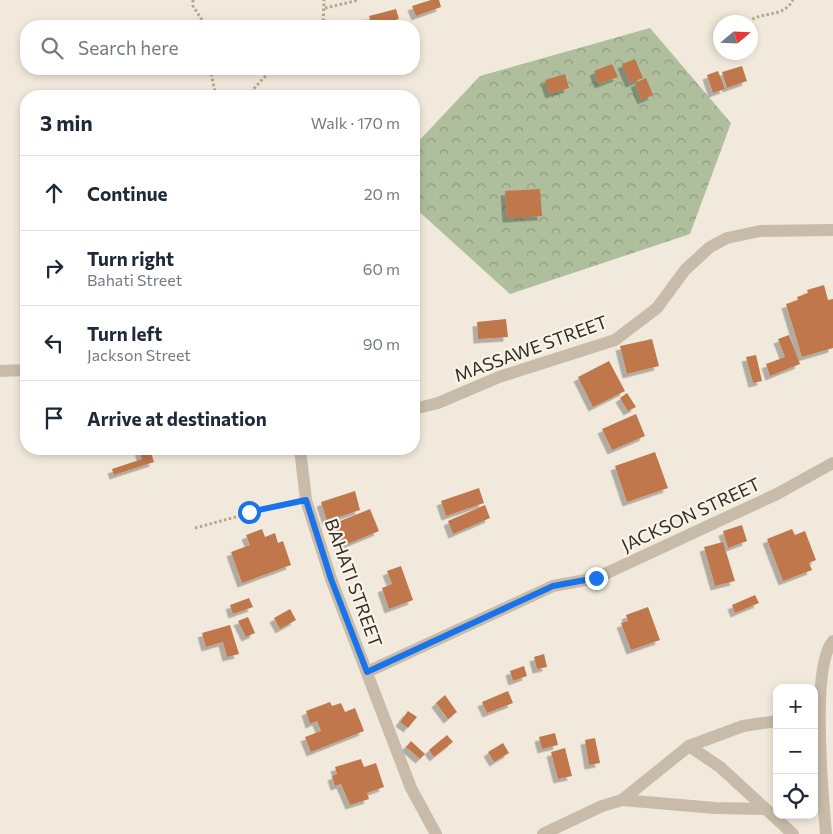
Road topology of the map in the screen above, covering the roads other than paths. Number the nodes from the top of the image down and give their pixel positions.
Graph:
1 (833, 230) edge
2 (20, 370) edge
3 (0, 371) edge
4 (420, 408) edge
5 (301, 455) edge
6 (833, 463) edge
7 (833, 641) edge
8 (367, 672) junction
9 (773, 722) edge
10 (816, 729) edge
11 (689, 746) junction
12 (818, 751) edge
13 (622, 800) junction
14 (764, 809) junction
15 (436, 834) edge
16 (543, 834) edge
17 (793, 834) edge
18 (826, 834) edge

1 - 4 street, MASSAWE STREET
2 - 3 street
5 - 8 street, BAHATI STREET
6 - 8 street, JACKSON STREET
7 - 10 street
8 - 15 street, BAHATI STREET
9 - 11 street
11 - 13 street
11 - 14 street
12 - 18 street
13 - 14 street
13 - 16 street
14 - 17 street

